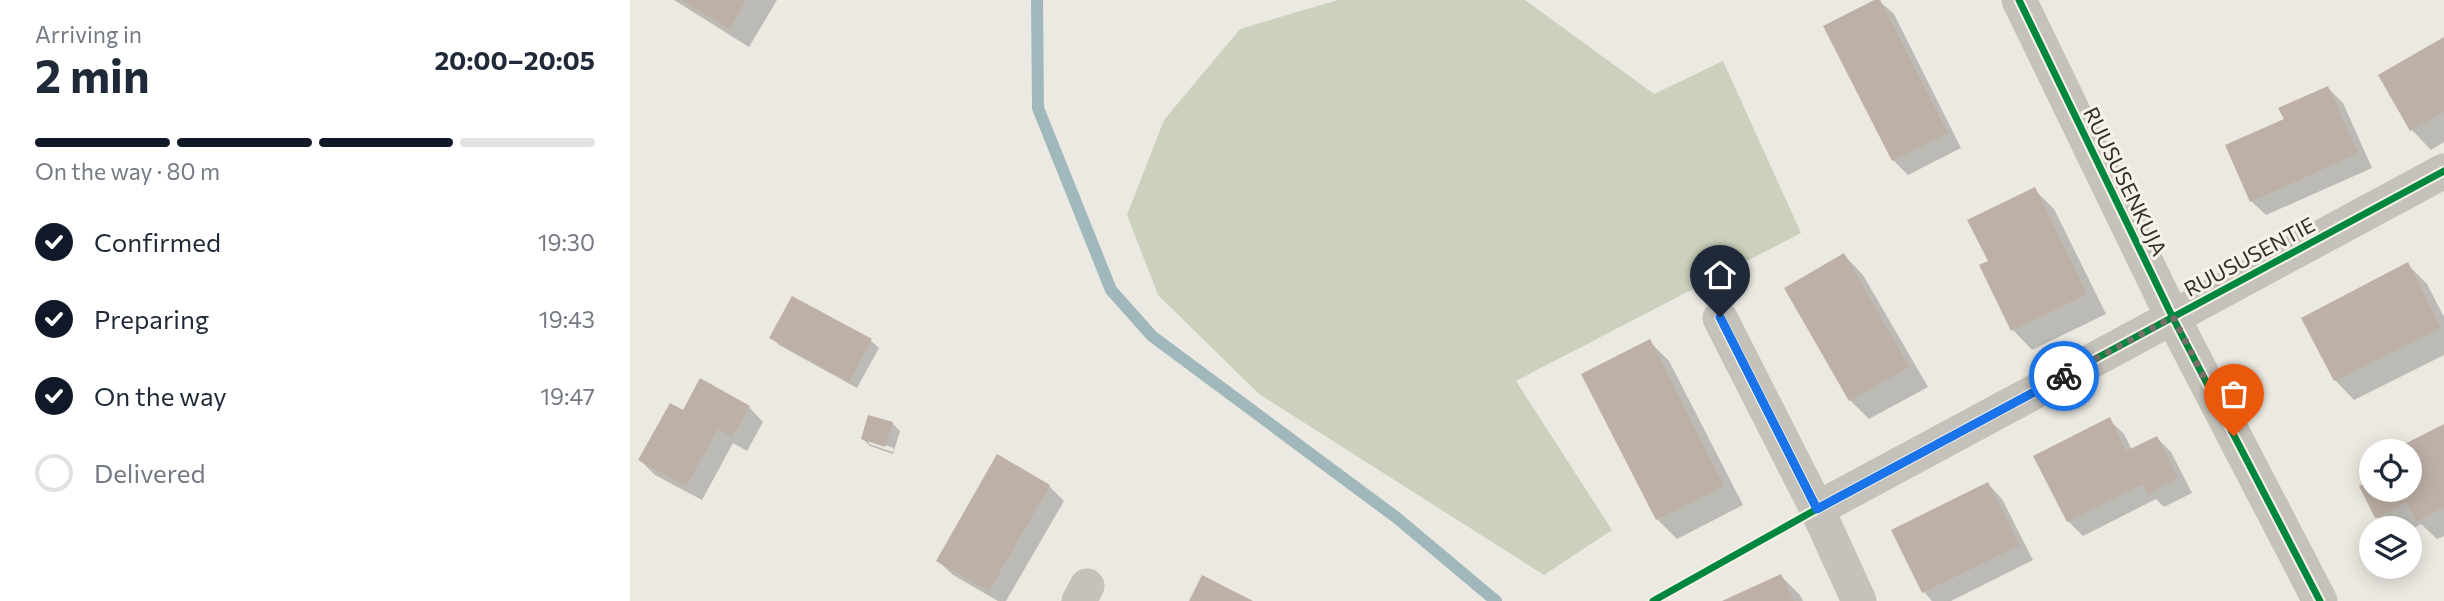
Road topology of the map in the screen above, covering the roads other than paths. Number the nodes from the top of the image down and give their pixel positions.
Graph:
1 (2019, 0) edge
2 (2444, 171) edge
3 (1720, 317) dead end
4 (2173, 317) junction
5 (1817, 509) junction
6 (1859, 601) edge
7 (2320, 601) edge

1 - 4 street, RUUSUSENKUJA
2 - 4 street, RUUSUSENTIE
3 - 5 street
4 - 5 street, RUUSUSENTIE
4 - 7 street, RUUSUSENKUJA
5 - 6 street

